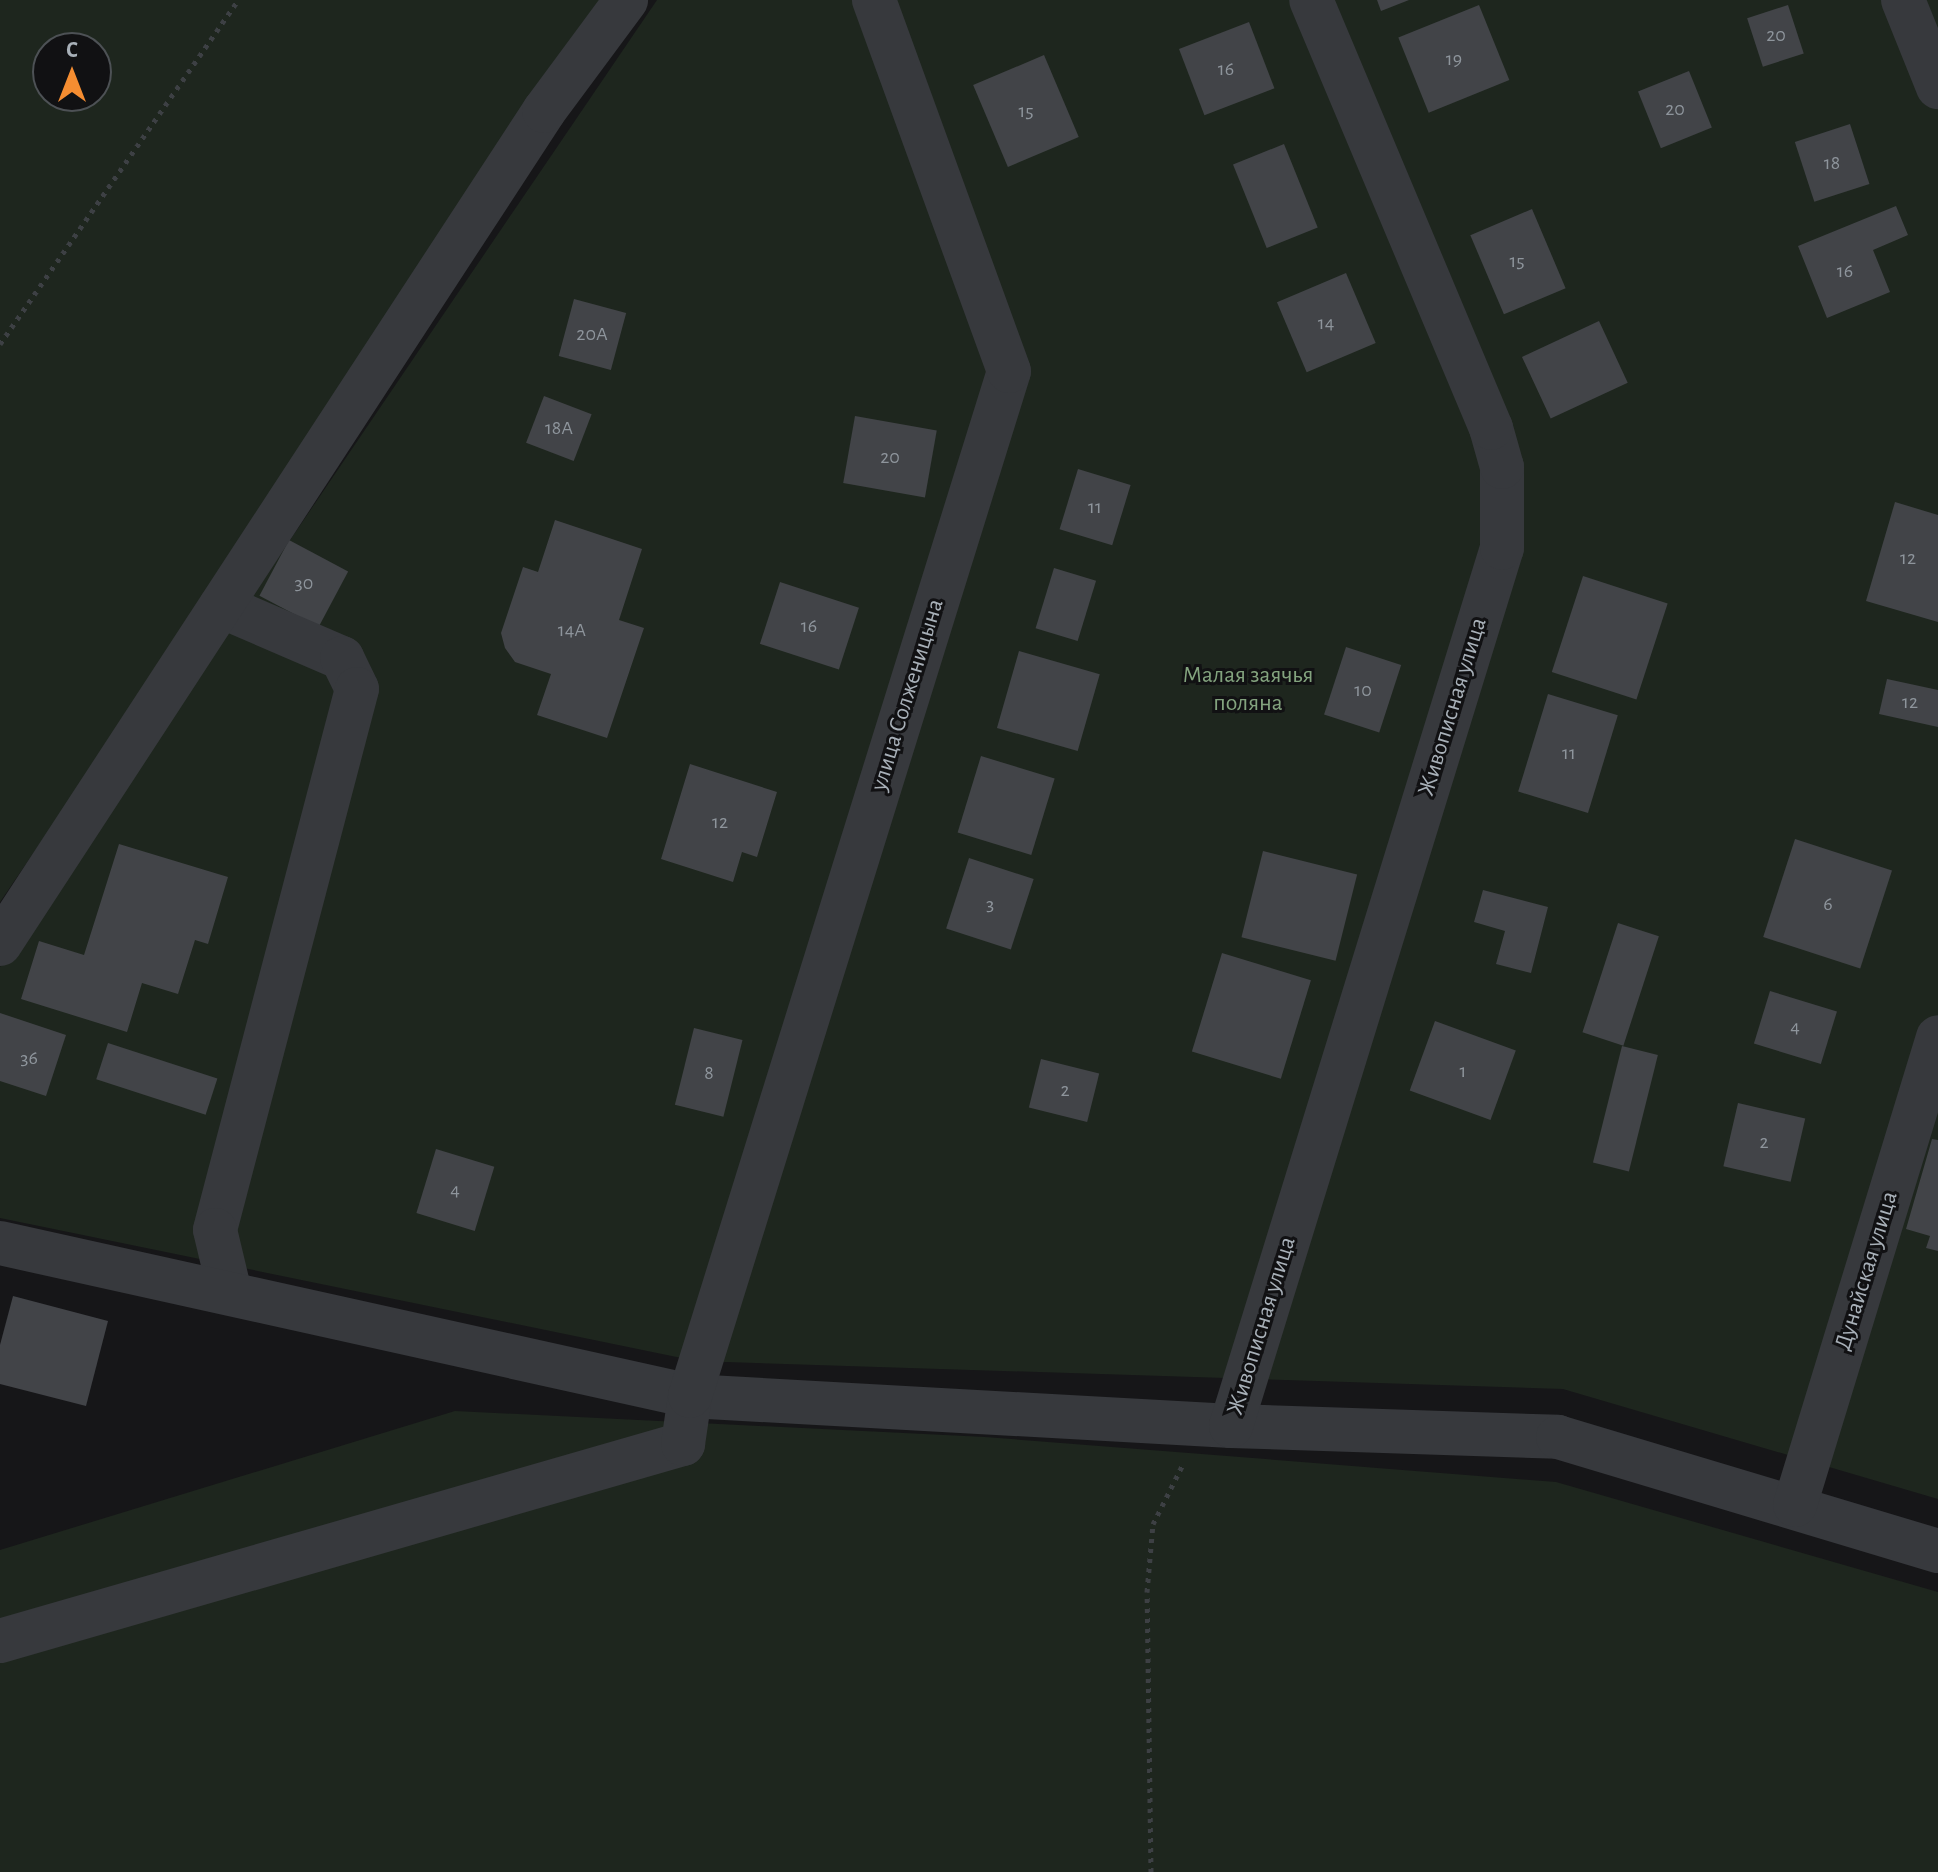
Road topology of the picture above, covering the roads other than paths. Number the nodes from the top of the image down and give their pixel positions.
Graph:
1 (626, 0) edge
2 (874, 0) edge
3 (1311, 0) edge
4 (1903, 0) edge
5 (1938, 87) edge
6 (221, 606) junction
7 (0, 944) edge
8 (1938, 1037) edge
9 (0, 1243) edge
10 (230, 1293) junction
11 (690, 1396) junction
12 (1231, 1426) junction
13 (1795, 1505) junction
14 (1938, 1551) edge
15 (0, 1641) edge

1 - 6 street
2 - 11 street, улица Солженицына
3 - 12 street, Живописная улица
4 - 5 street
6 - 7 street
6 - 10 street
8 - 13 street, Дунайская улица
9 - 10 street
10 - 11 street
11 - 12 street
11 - 15 street, улица Солженицына
12 - 13 street
13 - 14 street

